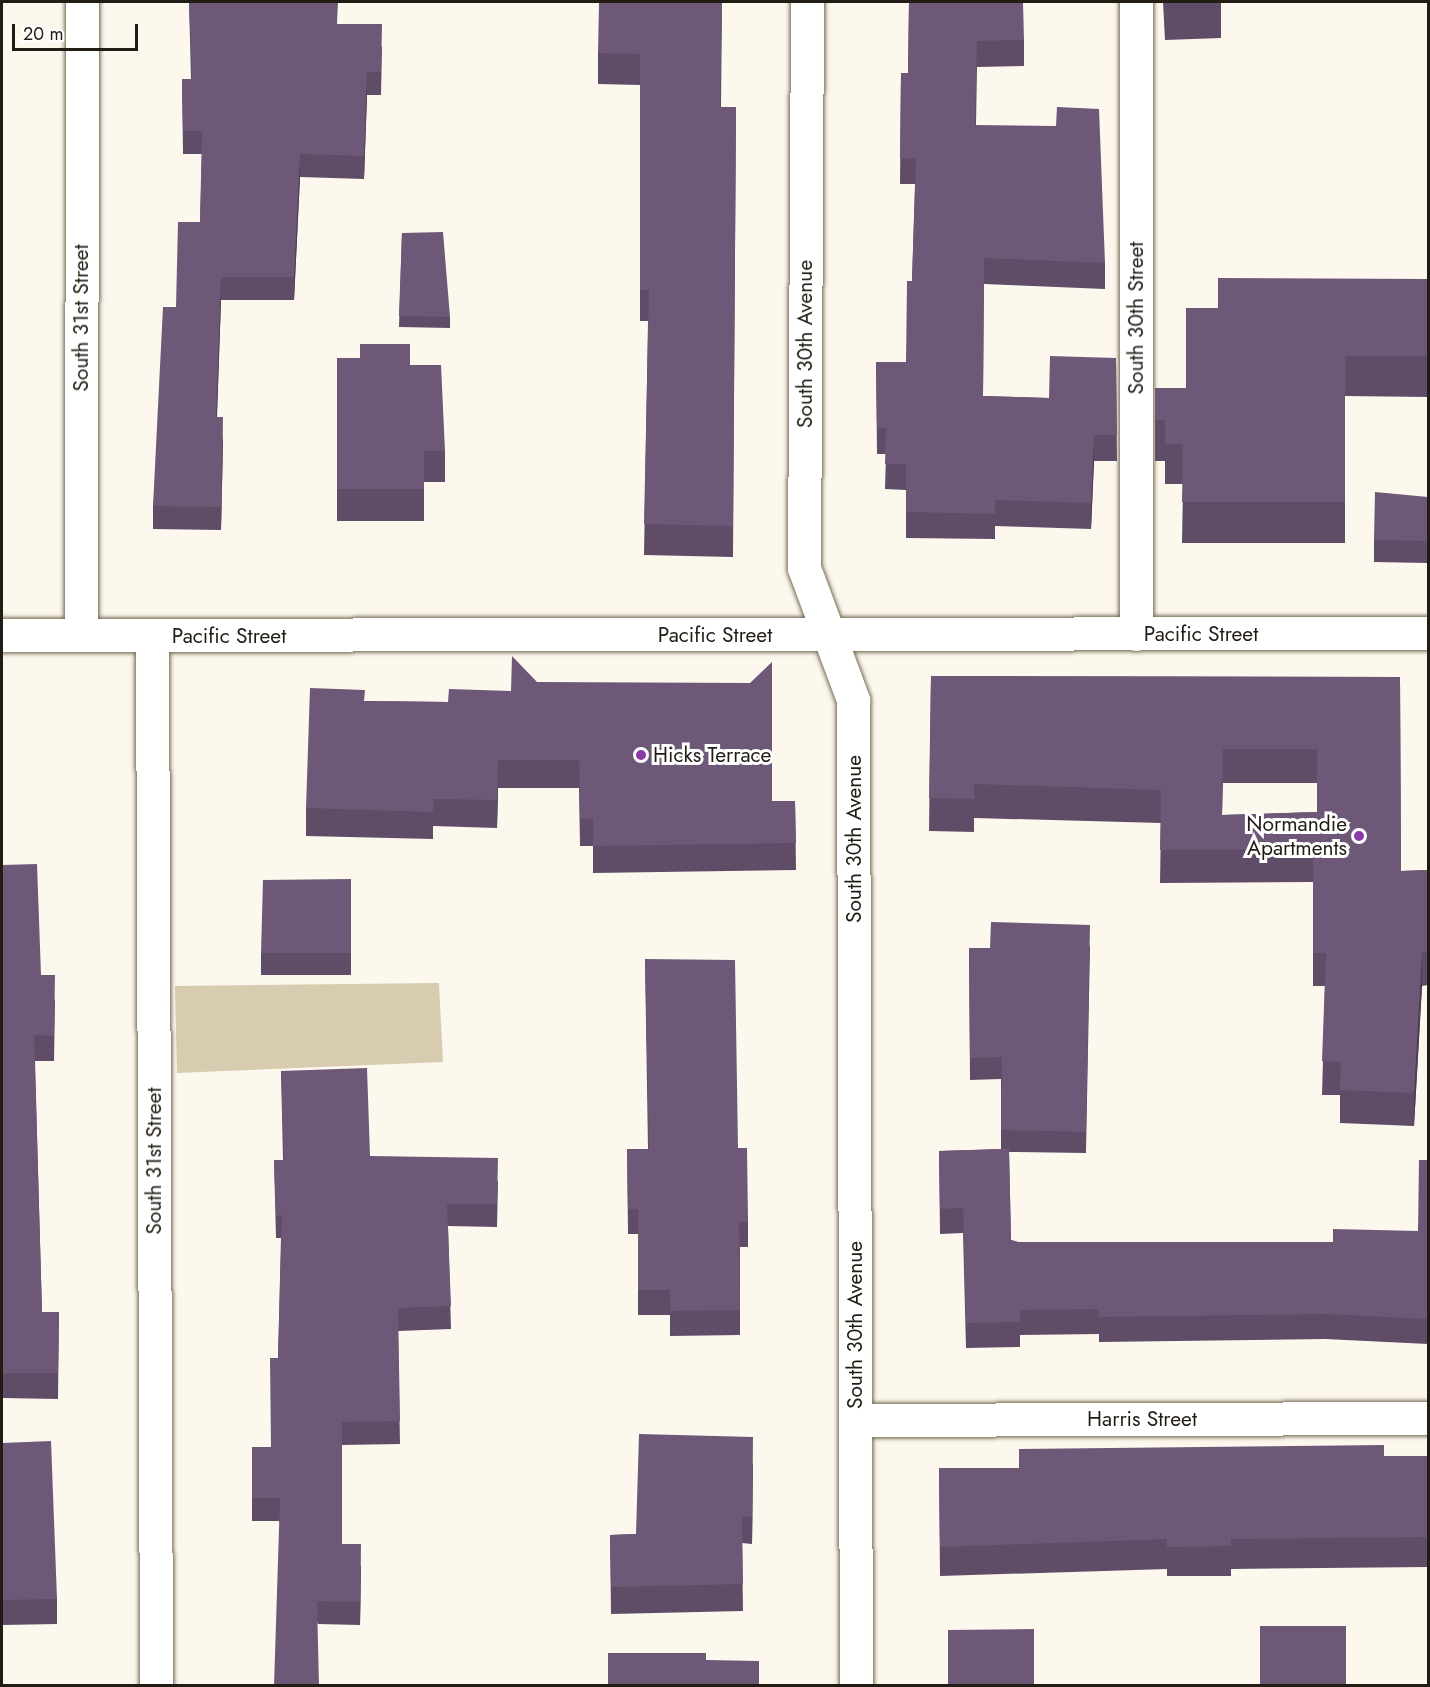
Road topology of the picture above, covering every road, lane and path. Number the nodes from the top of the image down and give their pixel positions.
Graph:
1 (82, 2) edge
2 (807, 2) edge
3 (1136, 2) edge
4 (1428, 633) edge
5 (1136, 634) junction
6 (2, 635) edge
7 (81, 635) junction
8 (829, 635) junction
9 (152, 636) junction
10 (1428, 1418) edge
11 (855, 1420) junction
12 (156, 1686) edge
13 (856, 1686) edge

1 - 7 street, South 31st Street
2 - 8 street, South 30th Avenue
3 - 5 street, South 30th Street
4 - 5 street, Pacific Street
5 - 8 street, Pacific Street
6 - 7 street, Pacific Street
7 - 9 street, Pacific Street
8 - 9 street, Pacific Street
8 - 11 street, South 30th Avenue
9 - 12 street, South 31st Street
10 - 11 street, Harris Street
11 - 13 street, South 30th Avenue

